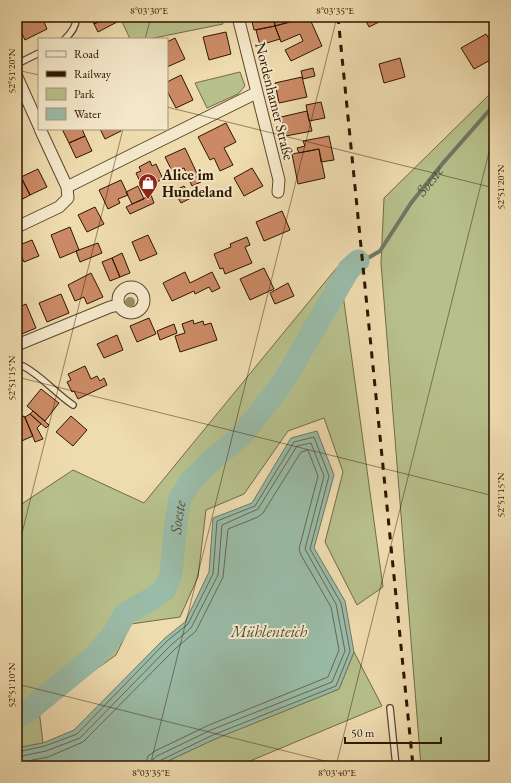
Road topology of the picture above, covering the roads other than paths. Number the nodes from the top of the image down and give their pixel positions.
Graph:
1 (76, 17) edge
2 (238, 17) edge
3 (66, 38) edge
4 (38, 54) edge
5 (17, 64) edge
6 (17, 77) edge
7 (256, 93) junction
8 (38, 124) edge
9 (40, 130) edge
10 (67, 188) junction
11 (278, 192) dead end
12 (17, 227) edge
13 (118, 305) dead end
14 (17, 345) edge
15 (17, 367) edge
16 (73, 405) dead end
17 (390, 708) dead end
18 (396, 766) edge

1 - 3 lane
2 - 7 street, Nordenhamer Straße
4 - 5 lane
6 - 8 street
7 - 10 street
7 - 11 street, Nordenhamer Straße
9 - 10 street
10 - 12 street
13 - 14 street
15 - 16 lane
17 - 18 lane

